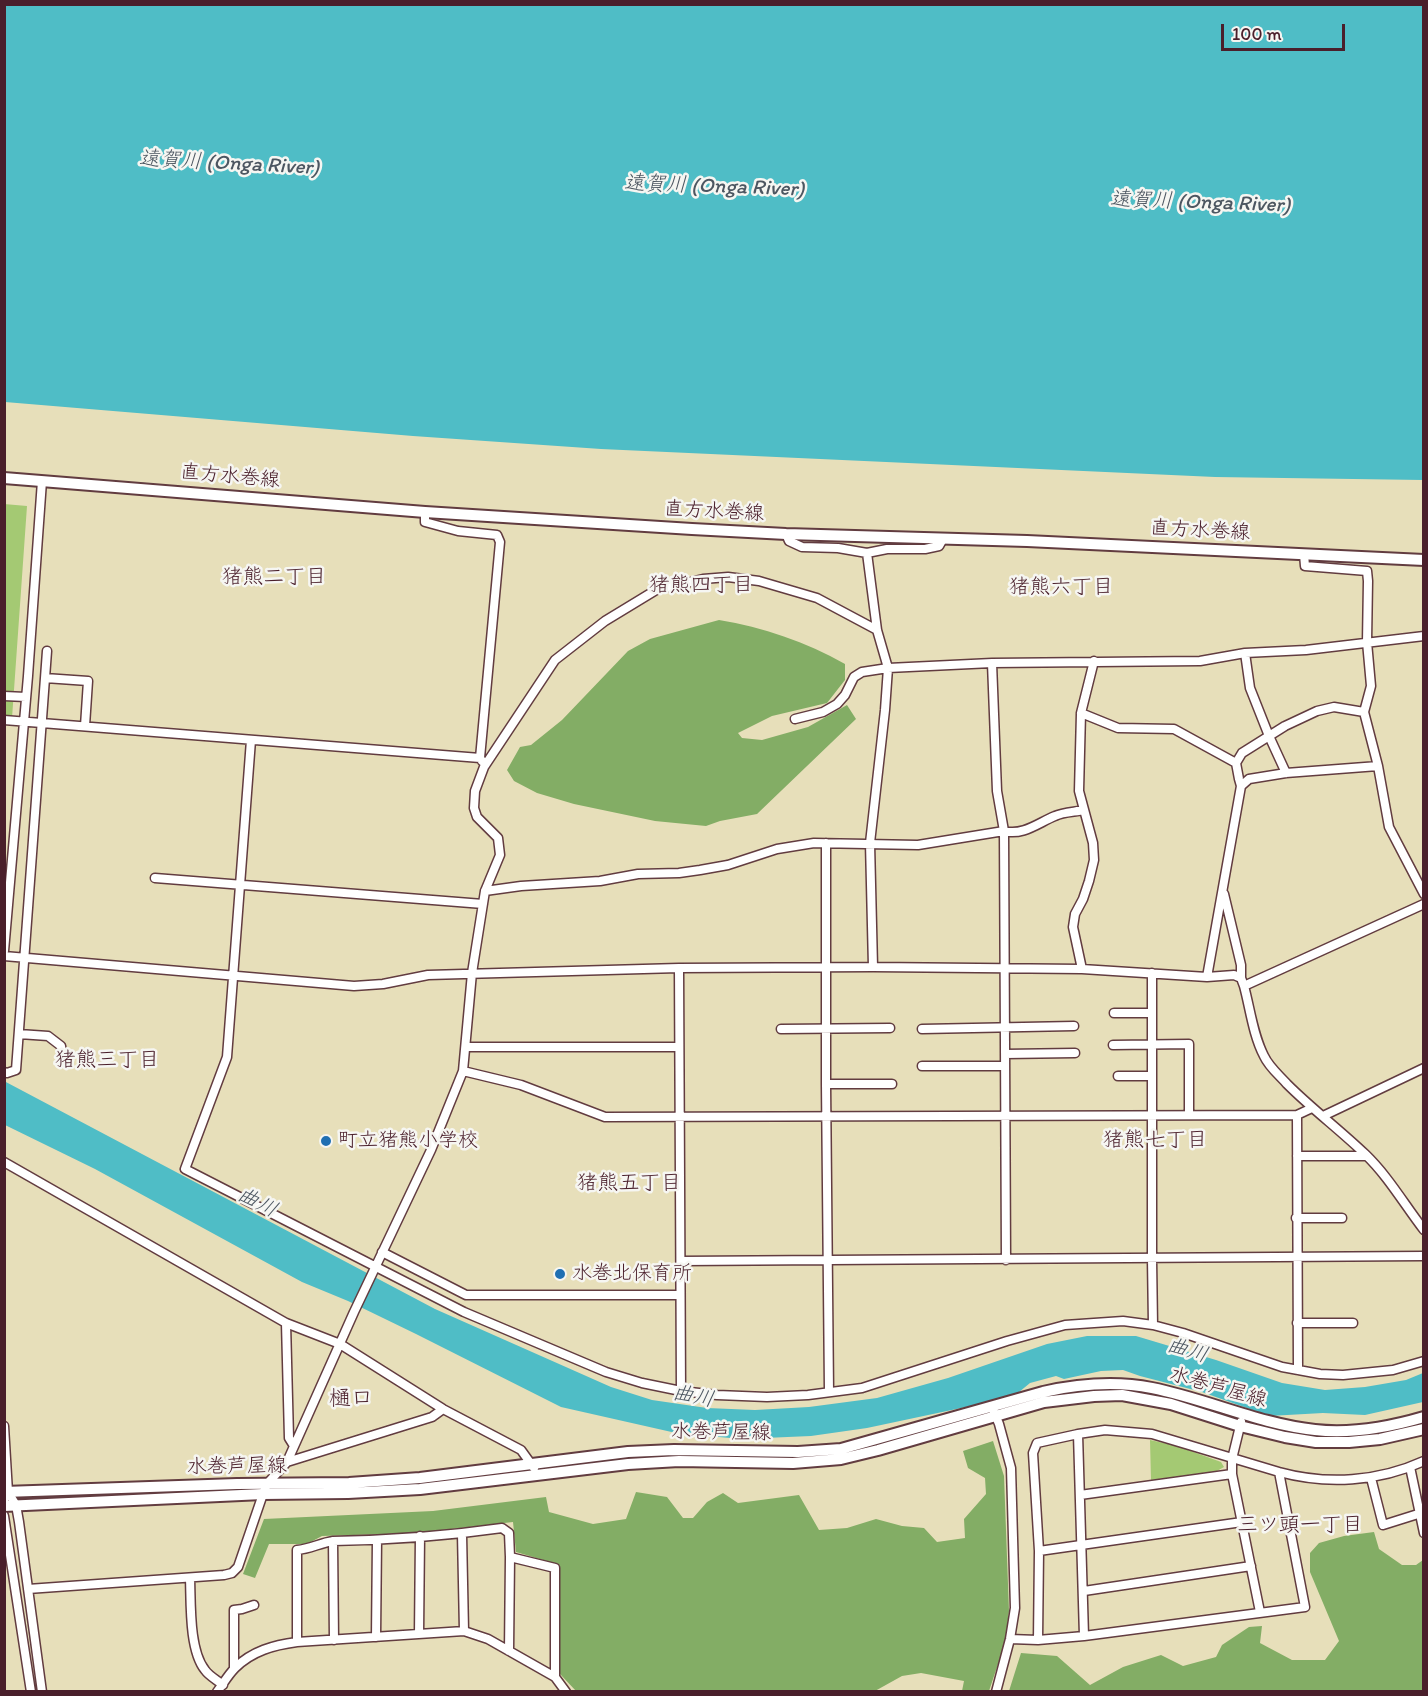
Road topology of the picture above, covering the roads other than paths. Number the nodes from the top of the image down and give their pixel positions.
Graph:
1 (4, 478) edge
2 (42, 481) junction
3 (425, 512) junction
4 (786, 534) junction
5 (943, 539) junction
6 (867, 554) junction
7 (1304, 554) junction
8 (1424, 560) edge
9 (877, 630) junction
10 (1424, 636) edge
11 (1367, 642) junction
12 (47, 651) dead end
13 (1245, 653) junction
14 (1094, 661) junction
15 (992, 663) junction
16 (888, 668) junction
17 (45, 678) junction
18 (4, 696) edge
19 (26, 697) junction
20 (1364, 712) junction
21 (1081, 713) junction
22 (795, 719) dead end
23 (4, 720) edge
24 (24, 721) junction
25 (42, 723) junction
26 (85, 726) junction
27 (1269, 736) junction
28 (251, 740) junction
29 (482, 763) junction
30 (1236, 763) junction
31 (1378, 766) junction
32 (1286, 773) junction
33 (1241, 786) junction
34 (1084, 810) junction
35 (1004, 831) junction
36 (826, 843) junction
37 (870, 843) junction
38 (8, 867) edge
39 (155, 878) dead end
40 (240, 884) junction
41 (485, 891) junction
42 (1224, 891) junction
43 (1424, 894) edge
44 (483, 904) junction
45 (1424, 904) edge
46 (1234, 931) junction
47 (1216, 934) junction
48 (4, 951) edge
49 (4, 956) edge
50 (25, 958) junction
51 (873, 967) junction
52 (679, 968) junction
53 (827, 968) junction
54 (1004, 968) junction
55 (1082, 969) junction
56 (472, 973) junction
57 (1152, 973) junction
58 (233, 975) junction
59 (1207, 977) junction
60 (1242, 982) junction
61 (1114, 1013) dead end
62 (1152, 1013) junction
63 (1074, 1026) dead end
64 (1005, 1027) junction
65 (826, 1028) junction
66 (890, 1028) dead end
67 (782, 1029) dead end
68 (922, 1029) dead end
69 (19, 1034) junction
70 (1152, 1044) junction
71 (1113, 1045) dead end
72 (466, 1047) junction
73 (678, 1047) junction
74 (1075, 1053) dead end
75 (62, 1054) dead end
76 (1005, 1054) junction
77 (922, 1066) dead end
78 (1005, 1066) junction
79 (1424, 1068) edge
80 (463, 1071) junction
81 (4, 1072) edge
82 (1118, 1076) dead end
83 (1152, 1076) junction
84 (826, 1084) junction
85 (892, 1084) dead end
86 (1312, 1108) junction
87 (1189, 1115) junction
88 (1297, 1115) junction
89 (1005, 1116) junction
90 (1152, 1116) junction
91 (1323, 1116) junction
92 (827, 1117) junction
93 (679, 1118) junction
94 (1296, 1156) junction
95 (1367, 1156) junction
96 (4, 1162) edge
97 (1296, 1218) junction
98 (1342, 1218) dead end
99 (1422, 1227) edge
100 (382, 1252) junction
101 (1424, 1256) edge
102 (1297, 1258) junction
103 (827, 1259) junction
104 (1152, 1259) junction
105 (1006, 1260) junction
106 (681, 1261) junction
107 (376, 1266) junction
108 (680, 1294) junction
109 (286, 1323) junction
110 (1297, 1323) junction
111 (1353, 1323) dead end
112 (1154, 1325) junction
113 (340, 1344) junction
114 (1424, 1361) edge
115 (1298, 1370) junction
116 (681, 1391) junction
117 (829, 1391) junction
118 (443, 1409) junction
119 (994, 1411) junction
120 (1424, 1417) edge
121 (1242, 1420) junction
122 (4, 1426) edge
123 (1424, 1429) edge
124 (1078, 1434) junction
125 (294, 1446) junction
126 (1232, 1459) junction
127 (287, 1461) junction
128 (1424, 1461) edge
129 (1410, 1467) junction
130 (535, 1469) junction
131 (1279, 1472) junction
132 (1232, 1474) junction
133 (1371, 1478) junction
134 (265, 1489) junction
135 (6, 1495) edge
136 (1080, 1495) junction
137 (10, 1506) edge
138 (1418, 1514) junction
139 (4, 1516) edge
140 (1242, 1522) junction
141 (1424, 1533) edge
142 (462, 1534) junction
143 (420, 1536) junction
144 (377, 1540) junction
145 (333, 1541) junction
146 (1082, 1544) junction
147 (1039, 1551) junction
148 (510, 1557) junction
149 (1251, 1566) junction
150 (190, 1578) junction
151 (28, 1589) junction
152 (1084, 1591) junction
153 (254, 1605) dead end
154 (1260, 1612) junction
155 (464, 1631) junction
156 (419, 1634) junction
157 (1084, 1636) junction
158 (376, 1637) junction
159 (1010, 1639) junction
160 (334, 1640) junction
161 (1038, 1640) junction
162 (297, 1642) junction
163 (509, 1651) junction
164 (234, 1668) junction
165 (555, 1677) junction
166 (220, 1688) edge
167 (31, 1692) edge
168 (42, 1692) edge
169 (566, 1692) edge
170 (996, 1692) edge

1 - 2 main road, 直方水巻線
2 - 3 main road, 直方水巻線
2 - 19 street
3 - 4 main road, 直方水巻線
3 - 29 street
4 - 5 main road, 直方水巻線
4 - 6 street
5 - 6 street
5 - 7 main road, 直方水巻線
6 - 9 street
7 - 8 main road, 直方水巻線
7 - 11 street
9 - 16 street
9 - 29 street
10 - 11 street
11 - 13 street
11 - 20 street
12 - 17 street
13 - 14 street
13 - 27 street
14 - 15 street
14 - 21 street
15 - 16 street
15 - 35 street
16 - 22 street
16 - 37 street
17 - 25 street
17 - 26 street
18 - 19 street
19 - 24 street
20 - 27 street
20 - 31 street
21 - 30 street
21 - 34 street
23 - 24 street
24 - 25 street
24 - 38 street
25 - 26 street
25 - 50 street
26 - 28 street
27 - 30 street
27 - 32 street
28 - 29 street
28 - 40 street
29 - 41 street
30 - 33 street
31 - 32 street
31 - 43 street
32 - 33 street
33 - 42 street
34 - 35 street
34 - 55 street
35 - 37 street
35 - 54 street
36 - 37 street
36 - 41 street
36 - 53 street
37 - 51 street
38 - 48 street
39 - 40 street
40 - 44 street
40 - 58 street
41 - 44 street
42 - 46 street
42 - 47 street
44 - 56 street
45 - 60 street
46 - 47 street
46 - 60 street
47 - 59 street
49 - 50 street
50 - 58 street
50 - 69 street
51 - 53 street
51 - 54 street
52 - 53 street
52 - 56 street
52 - 73 street
53 - 65 street
54 - 55 street
54 - 64 street
55 - 57 street
56 - 58 street
56 - 72 street
57 - 59 street
57 - 62 street
58 - 107 street
59 - 60 street
60 - 86 street
61 - 62 street
62 - 70 street
63 - 64 street
64 - 68 street
64 - 76 street
65 - 66 street
65 - 67 street
65 - 84 street
69 - 75 street
69 - 81 street
70 - 71 street
70 - 83 street
70 - 87 street
72 - 73 street
72 - 80 street
73 - 93 street
74 - 76 street
76 - 78 street
77 - 78 street
78 - 89 street
79 - 91 street
80 - 93 street
80 - 100 street
82 - 83 street
83 - 90 street
84 - 85 street
84 - 92 street
86 - 88 street
86 - 91 street
87 - 88 street
87 - 90 street
88 - 94 street
89 - 90 street
89 - 92 street
89 - 105 street
90 - 104 street
91 - 95 street
92 - 93 street
92 - 103 street
93 - 106 street
94 - 95 street
94 - 97 street
95 - 99 street
96 - 109 street
97 - 98 street
97 - 102 street
100 - 107 street
100 - 108 street
101 - 102 street
102 - 104 street
102 - 110 street
103 - 105 street
103 - 106 street
103 - 117 street
104 - 105 street
104 - 112 street
106 - 108 street
107 - 113 street
107 - 116 street
108 - 116 street
109 - 113 street
109 - 125 street
110 - 111 street
110 - 115 street
112 - 115 street
112 - 117 street
113 - 118 street
113 - 125 street
114 - 115 street
116 - 117 street
118 - 127 street
118 - 130 street
119 - 121 main road, 水巻芦屋線
119 - 130 main road, 水巻芦屋線
119 - 159 street
120 - 121 main road, 水巻芦屋線
121 - 123 main road, 水巻芦屋線
121 - 126 street
122 - 135 street
124 - 126 street
124 - 136 street
124 - 147 street
125 - 127 street
126 - 131 street
126 - 132 street
127 - 134 street
128 - 129 street
129 - 133 street
129 - 138 street
130 - 134 main road, 水巻芦屋線
131 - 133 street
131 - 154 street
132 - 136 street
132 - 140 street
133 - 138 street
134 - 135 main road, 水巻芦屋線
134 - 137 main road, 水巻芦屋線
134 - 150 street
135 - 137 street
136 - 146 street
137 - 151 street
138 - 141 street
139 - 167 street
140 - 146 street
140 - 149 street
142 - 143 street
142 - 148 street
142 - 155 street
143 - 144 street
143 - 156 street
144 - 145 street
144 - 158 street
145 - 160 street
145 - 162 street
146 - 147 street
146 - 152 street
147 - 161 street
148 - 163 street
148 - 165 street
149 - 152 street
149 - 154 street
150 - 151 street
150 - 166 street
151 - 168 street
152 - 157 street
153 - 164 street
154 - 157 street
155 - 156 street
155 - 163 street
156 - 158 street
157 - 161 street
158 - 160 street
159 - 161 street
159 - 170 street
160 - 162 street
162 - 164 street
163 - 165 street
164 - 166 street
165 - 169 street

